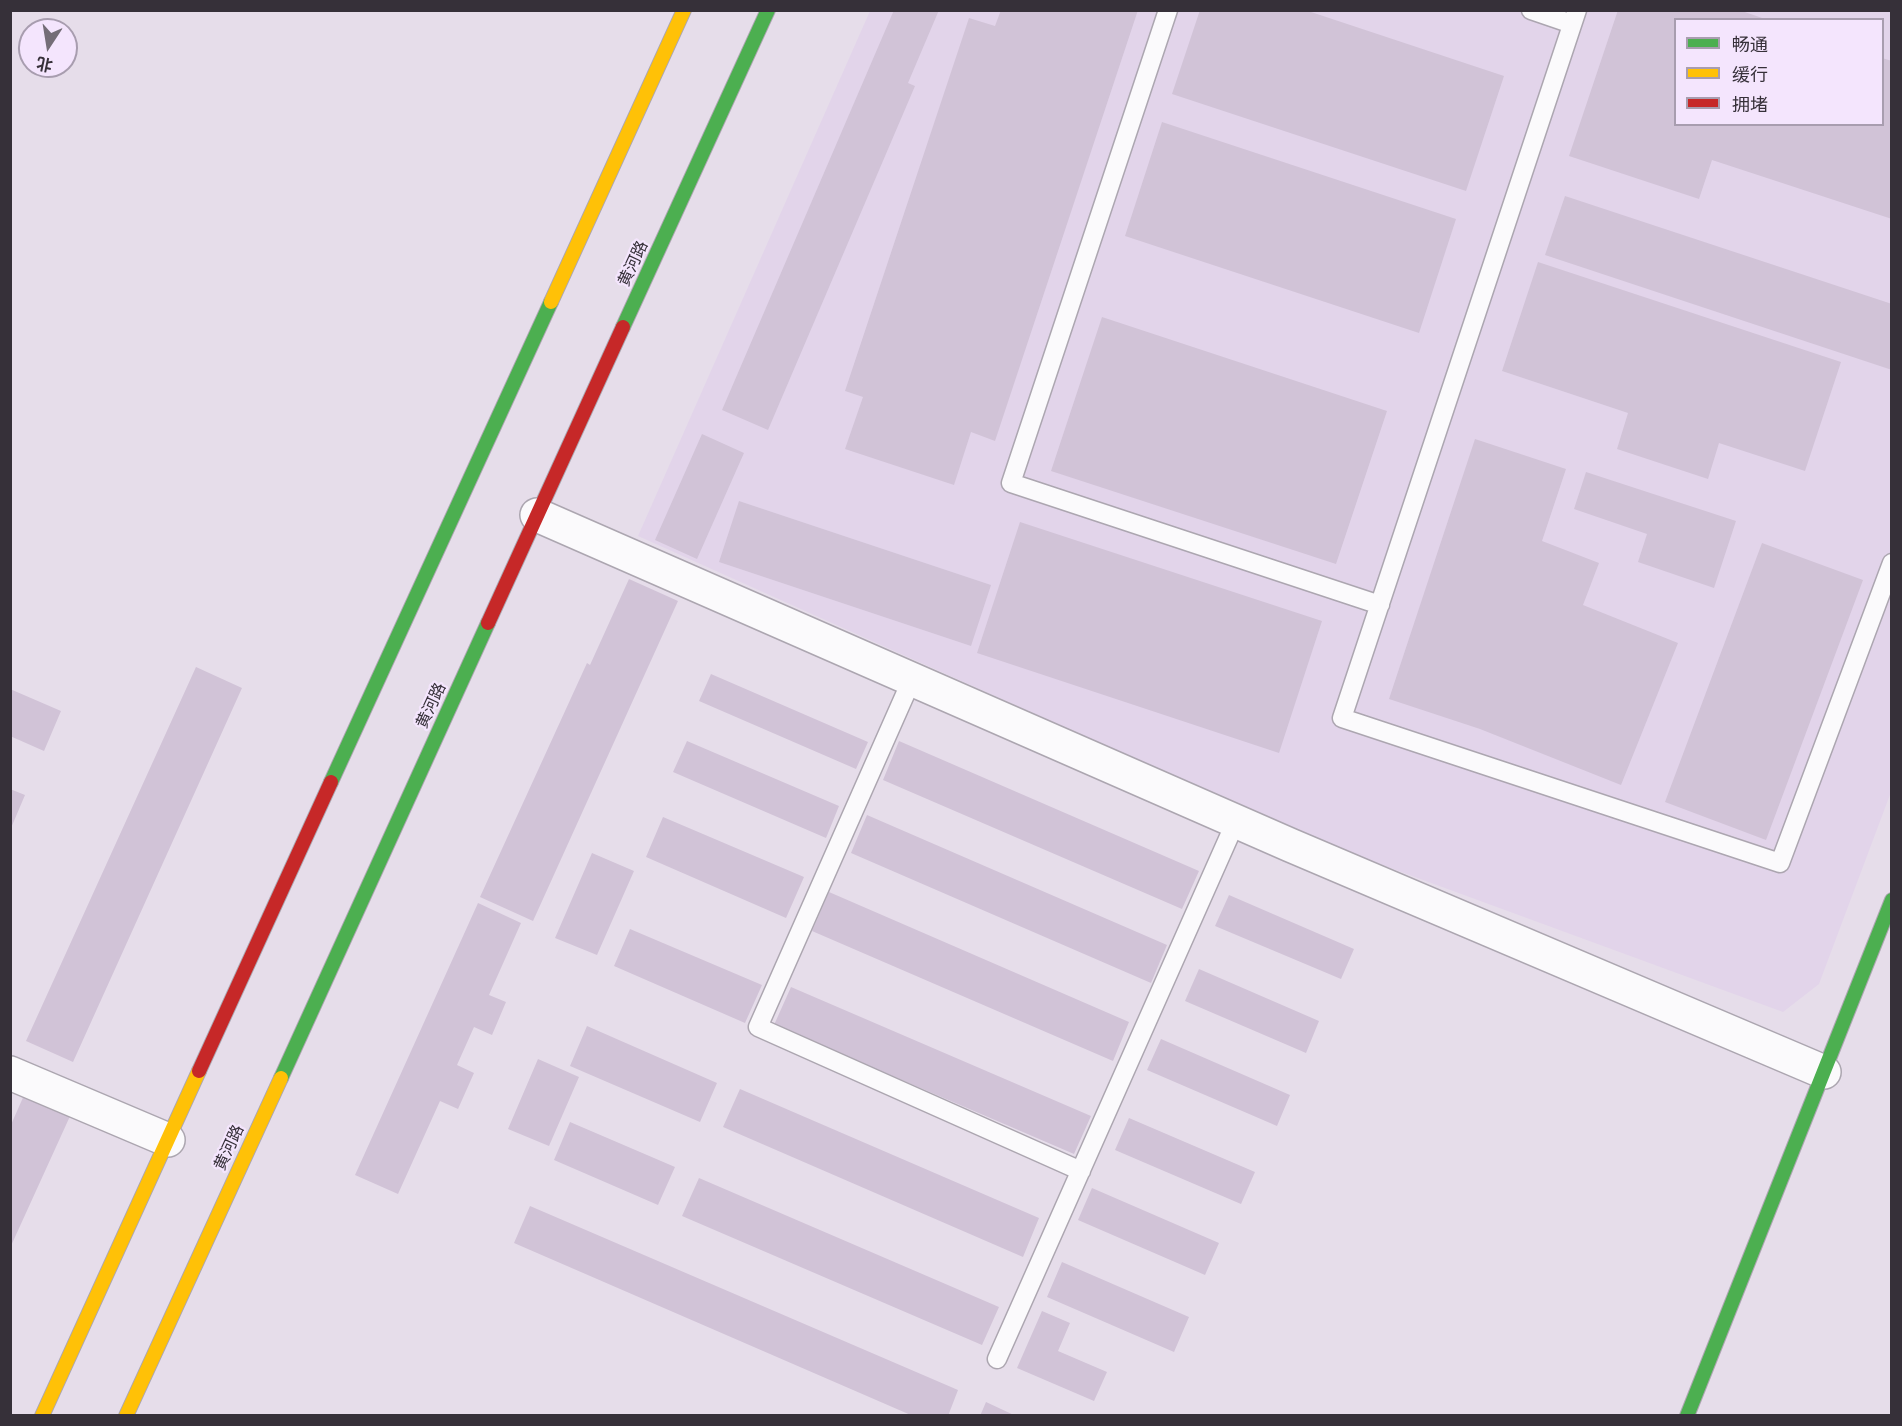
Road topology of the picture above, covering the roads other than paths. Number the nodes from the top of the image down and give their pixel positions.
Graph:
1 (684, 10) edge
2 (768, 10) edge
3 (1168, 10) edge
4 (1531, 10) edge
5 (1574, 17) edge
6 (537, 515) junction
7 (1892, 562) edge
8 (1380, 605) junction
9 (912, 679) junction
10 (1236, 821) junction
11 (1892, 900) edge
12 (1824, 1072) junction
13 (10, 1073) edge
14 (168, 1140) junction
15 (1081, 1171) junction
16 (997, 1359) dead end
17 (42, 1416) edge
18 (126, 1416) edge
19 (1687, 1416) edge

1 - 14 main road
2 - 6 main road, 黄河路
3 - 8 lane
4 - 5 lane
5 - 8 lane
6 - 9 street
6 - 18 main road, 黄河路
7 - 8 lane
9 - 10 street
9 - 15 lane
10 - 12 street
10 - 15 lane
11 - 12 main road
12 - 19 main road
13 - 14 street
14 - 17 main road
15 - 16 lane

